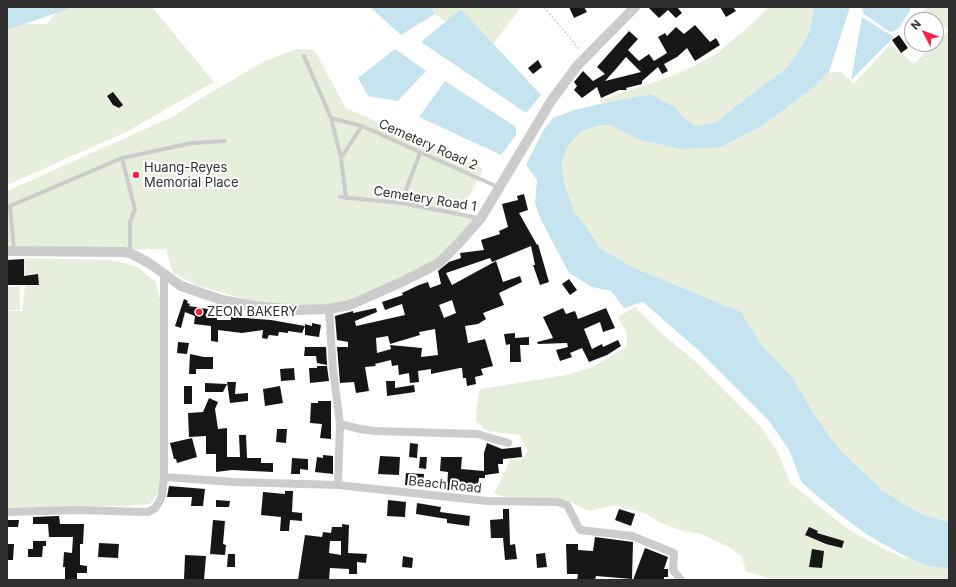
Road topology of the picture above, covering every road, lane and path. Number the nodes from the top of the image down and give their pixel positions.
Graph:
1 (544, 7) edge
2 (635, 7) edge
3 (304, 56) dead end
4 (585, 56) junction
5 (331, 118) junction
6 (362, 126) junction
7 (225, 141) dead end
8 (420, 153) junction
9 (122, 158) junction
10 (341, 158) junction
11 (499, 188) junction
12 (340, 197) dead end
13 (346, 198) junction
14 (401, 203) junction
15 (481, 218) junction
16 (10, 251) edge
17 (130, 253) junction
18 (164, 274) junction
19 (329, 309) junction
20 (340, 424) junction
21 (508, 443) dead end
22 (164, 477) junction
23 (338, 485) junction
24 (7, 512) edge
25 (681, 580) edge

1 - 4 path
2 - 4 street
3 - 5 lane
4 - 11 street
5 - 6 lane
5 - 10 lane
6 - 8 lane, Cemetery Road 2
6 - 10 lane, Cemetery Road 2
7 - 9 lane
8 - 11 lane, Cemetery Road 2
8 - 14 lane
9 - 16 lane
9 - 17 lane
10 - 13 lane
11 - 15 street
12 - 13 lane, Cemetery Road 1
13 - 14 lane, Cemetery Road 1
14 - 15 lane, Cemetery Road 1
15 - 19 street
16 - 17 street
17 - 18 street
18 - 19 street
18 - 22 street
19 - 20 street
20 - 21 street
20 - 23 street
22 - 23 street, Beach Road
22 - 24 street
23 - 25 street, Beach Road

